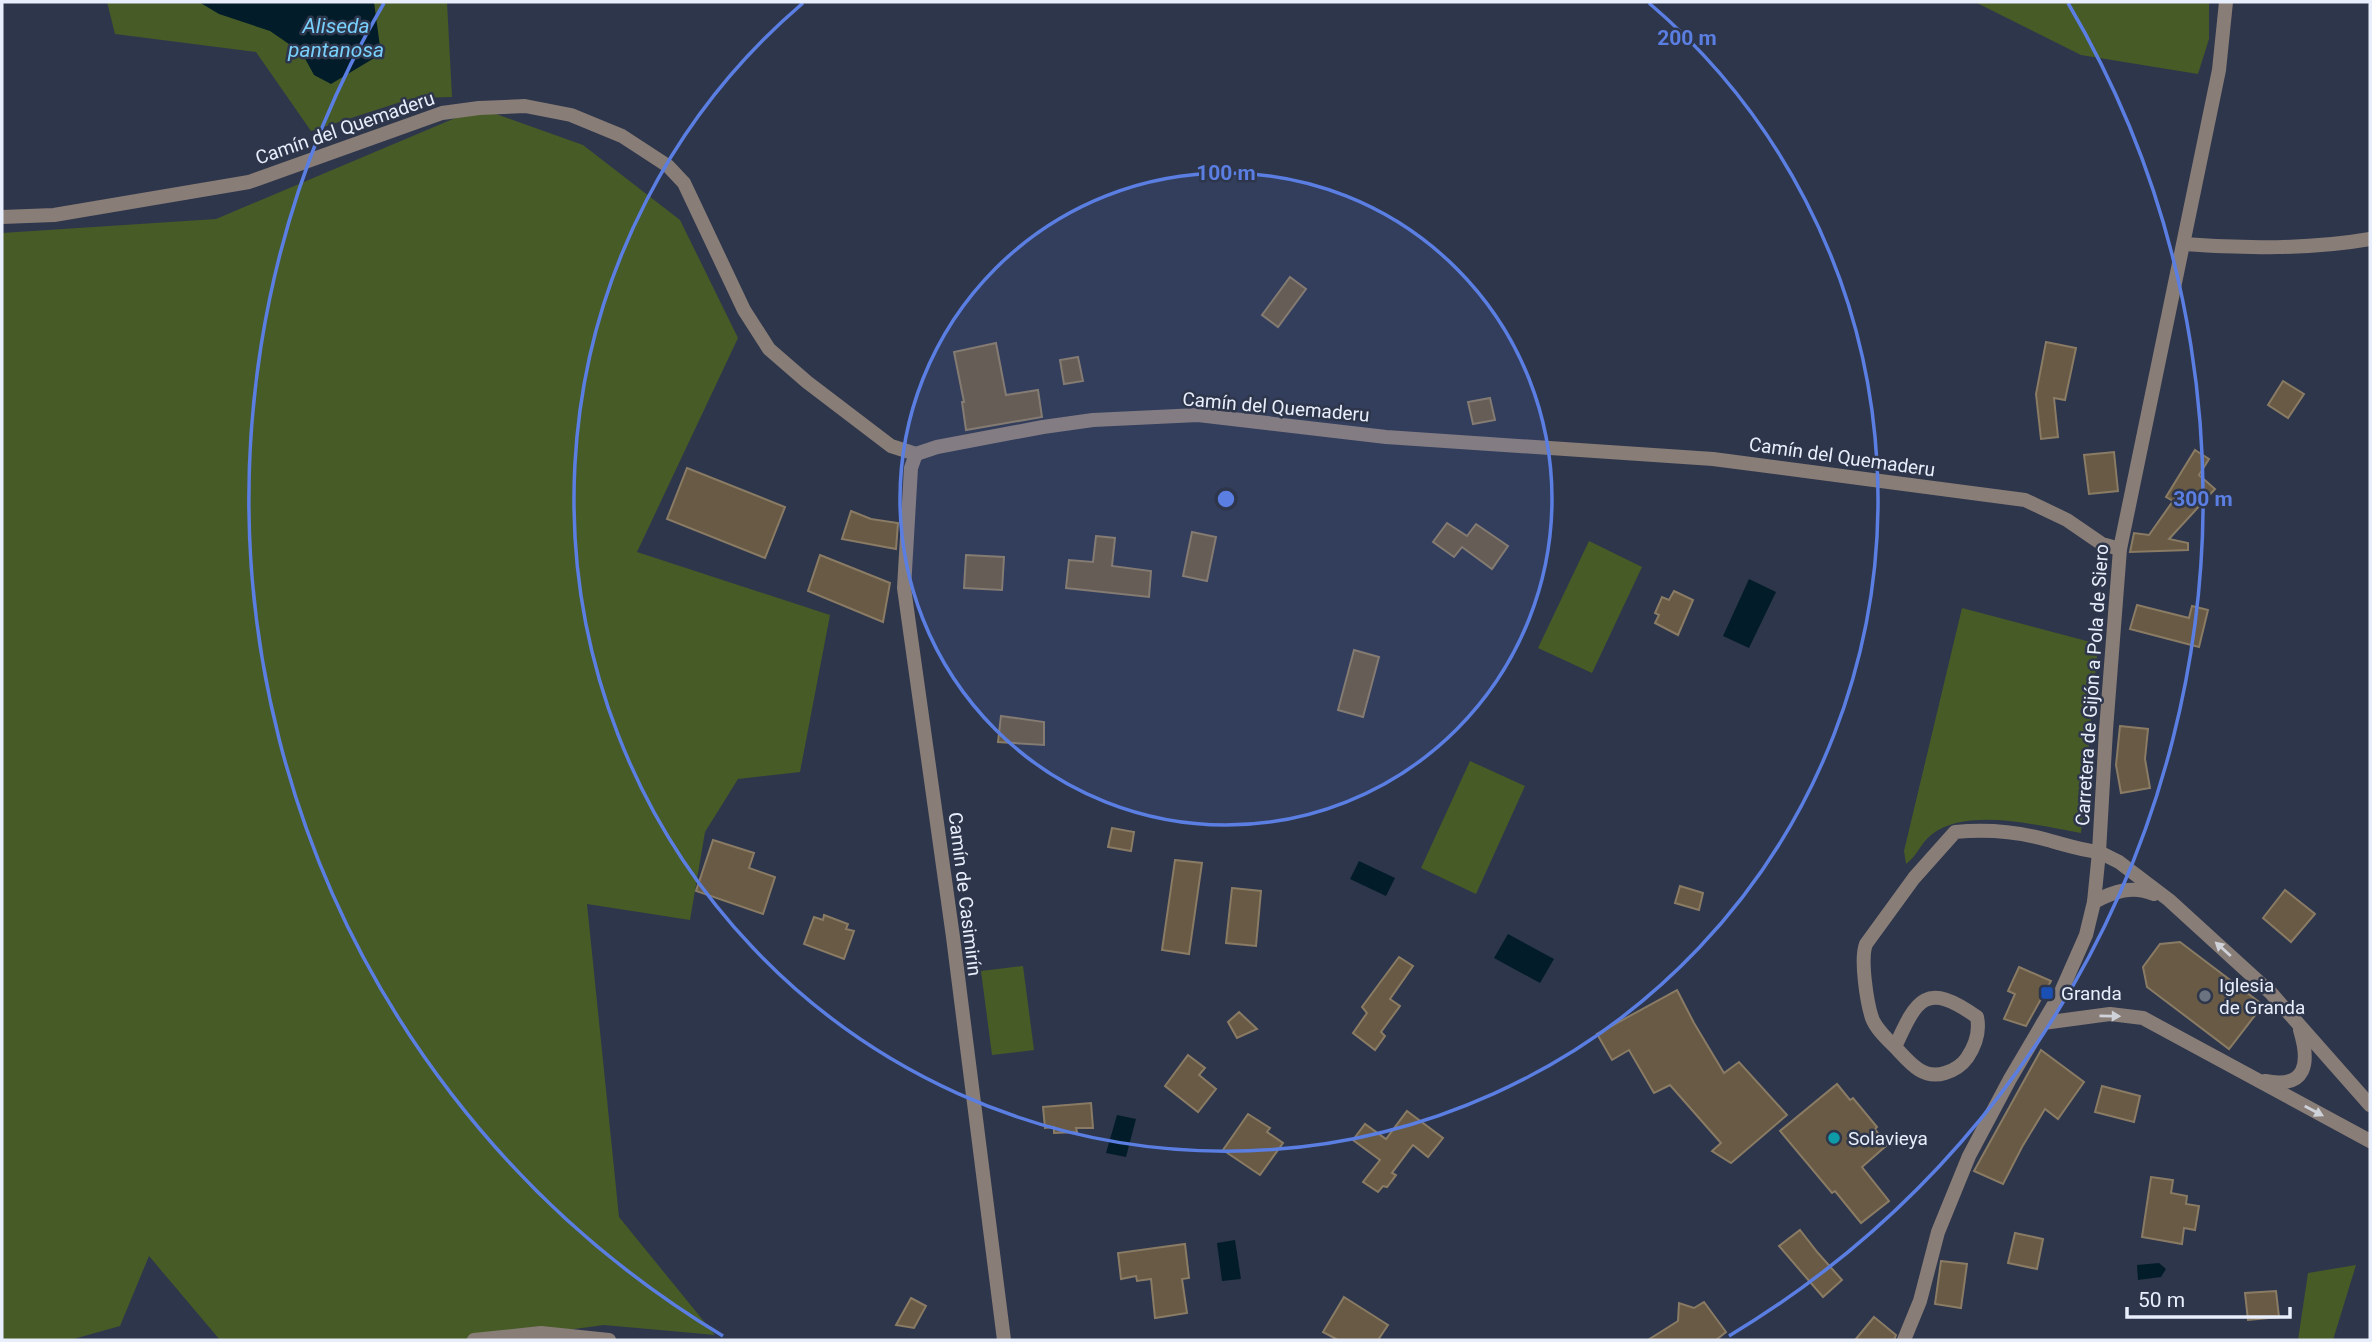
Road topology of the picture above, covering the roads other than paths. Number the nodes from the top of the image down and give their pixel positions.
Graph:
1 (2226, 2) edge
2 (2, 217) edge
3 (2370, 239) edge
4 (2184, 244) junction
5 (916, 454) junction
6 (2120, 549) junction
7 (2099, 852) junction
8 (2169, 900) junction
9 (2094, 902) junction
10 (2060, 994) junction
11 (2074, 1018) junction
12 (2043, 1023) junction
13 (2299, 1025) junction
14 (1895, 1047) junction
15 (2253, 1079) junction
16 (2370, 1105) edge
17 (2370, 1141) edge
18 (474, 1340) edge
19 (609, 1340) edge
20 (1004, 1340) edge
21 (1904, 1340) edge

1 - 4 street, Carretera de Gijón a Pola de Siero
2 - 5 street, Camín del Quemaderu
3 - 4 street
4 - 6 street, Carretera de Gijón a Pola de Siero
5 - 6 street, Camín del Quemaderu
5 - 20 street, Camín de Casimirín
6 - 7 street, Carretera de Gijón a Pola de Siero
7 - 8 street
7 - 9 street, Carretera de Gijón a Pola de Siero
7 - 14 street
8 - 9 street
13 -> 8 street
9 - 10 street, Carretera de Gijón a Pola de Siero
10 - 11 street
10 - 12 street, Carretera de Gijón a Pola de Siero
11 - 12 street
11 -> 15 street
12 - 21 street, Carretera de Gijón a Pola de Siero
13 - 15 street
13 - 16 street
14 - 14 street
15 -> 17 street
18 - 19 street

